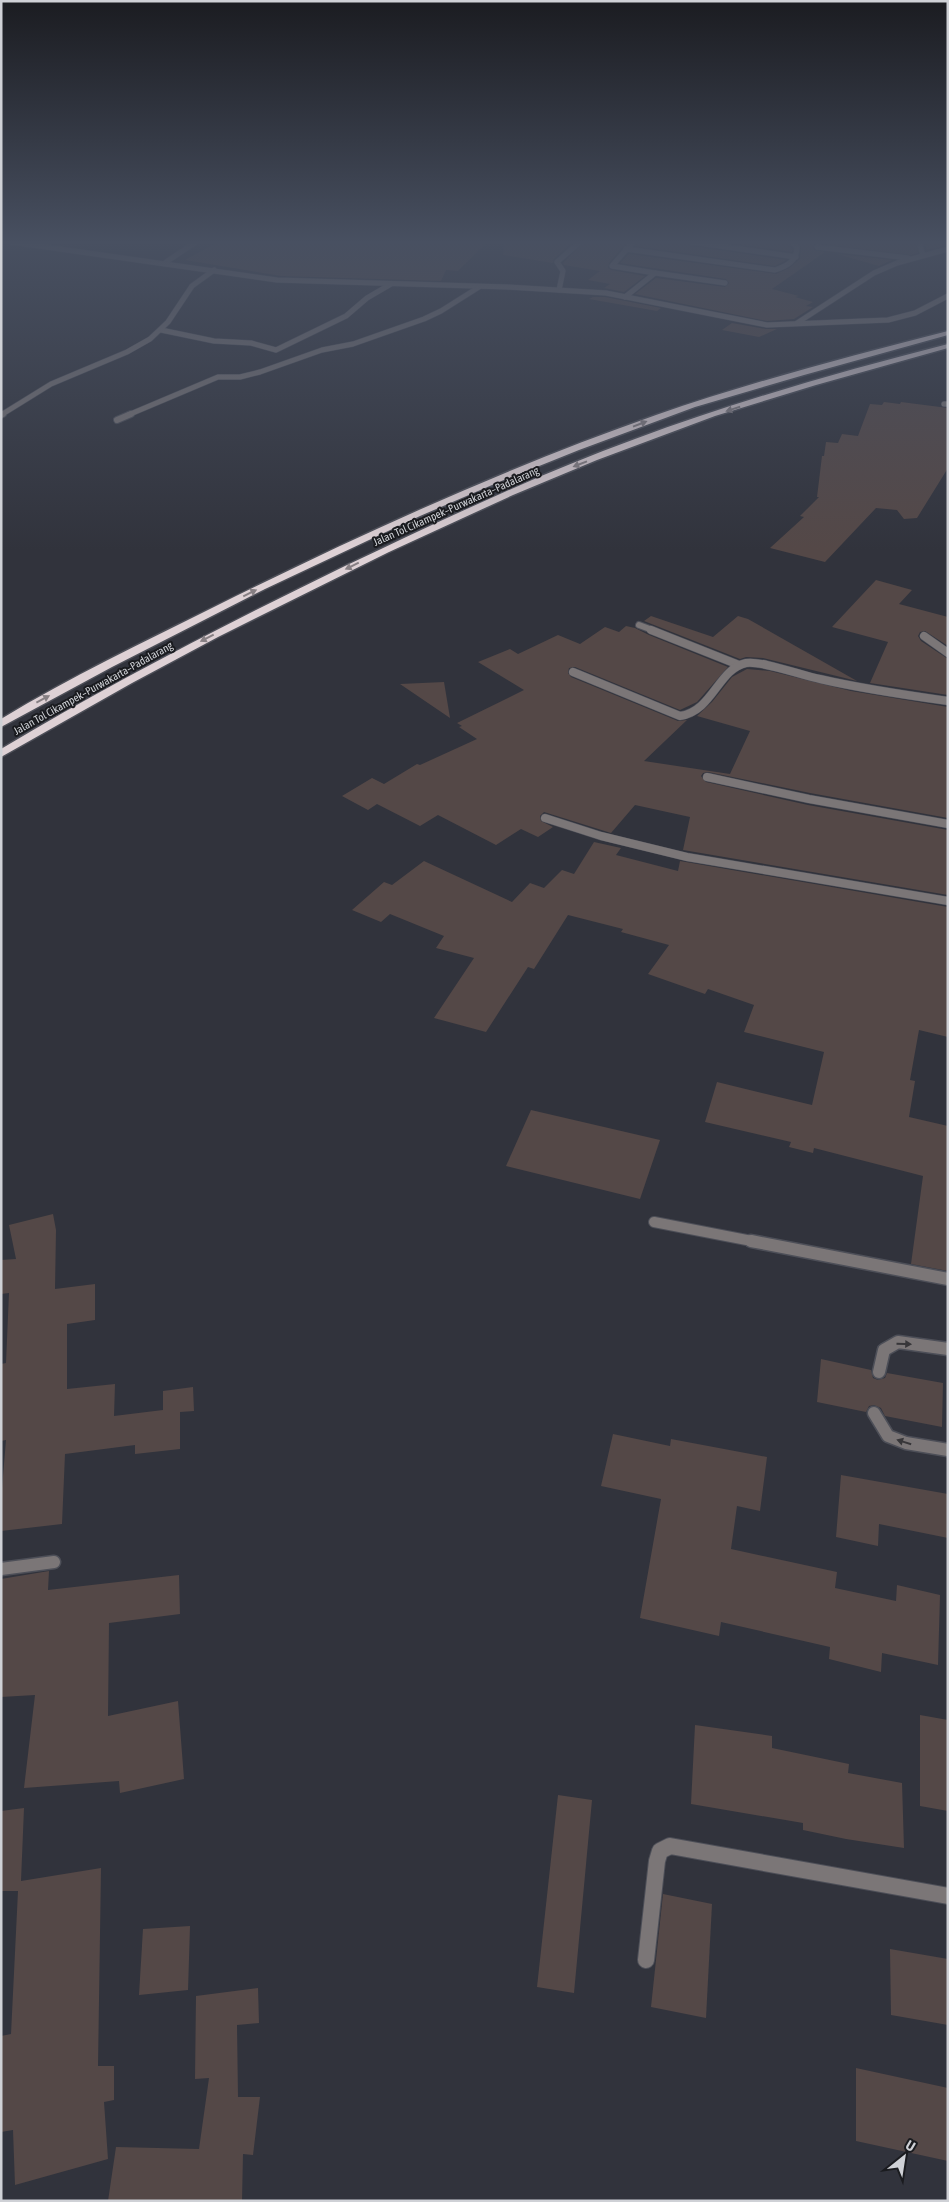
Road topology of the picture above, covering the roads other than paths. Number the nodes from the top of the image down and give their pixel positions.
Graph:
1 (139, 345) edge
2 (257, 345) edge
3 (287, 345) edge
4 (349, 345) edge
5 (905, 345) edge
6 (948, 346) edge
7 (276, 350) junction
8 (303, 356) junction
9 (1, 415) edge
10 (117, 420) dead end
11 (639, 625) dead end
12 (924, 636) dead end
13 (948, 653) edge
14 (739, 665) junction
15 (574, 672) dead end
16 (948, 701) edge
17 (1, 724) edge
18 (1, 754) edge
19 (707, 777) dead end
20 (545, 818) dead end
21 (948, 824) edge
22 (948, 901) edge
23 (654, 1222) dead end
24 (948, 1279) edge
25 (948, 1349) edge
26 (878, 1372) dead end
27 (874, 1413) dead end
28 (948, 1450) edge
29 (54, 1562) dead end
30 (1, 1569) edge
31 (948, 1896) edge
32 (646, 1960) dead end

1 - 9 street
2 - 7 street
3 - 7 street
4 - 8 street
17 -> 5 highway, Jalan Tol Cikampek–Purwakarta–Padalarang
6 -> 18 highway, Jalan Tol Cikampek–Purwakarta–Padalarang
7 - 8 street
8 - 10 street
11 - 14 street
12 - 13 street
14 - 15 street
14 - 16 street
19 - 21 street
20 - 22 street
23 - 24 street
26 -> 25 street
28 -> 27 street
29 - 30 street
31 - 32 street

